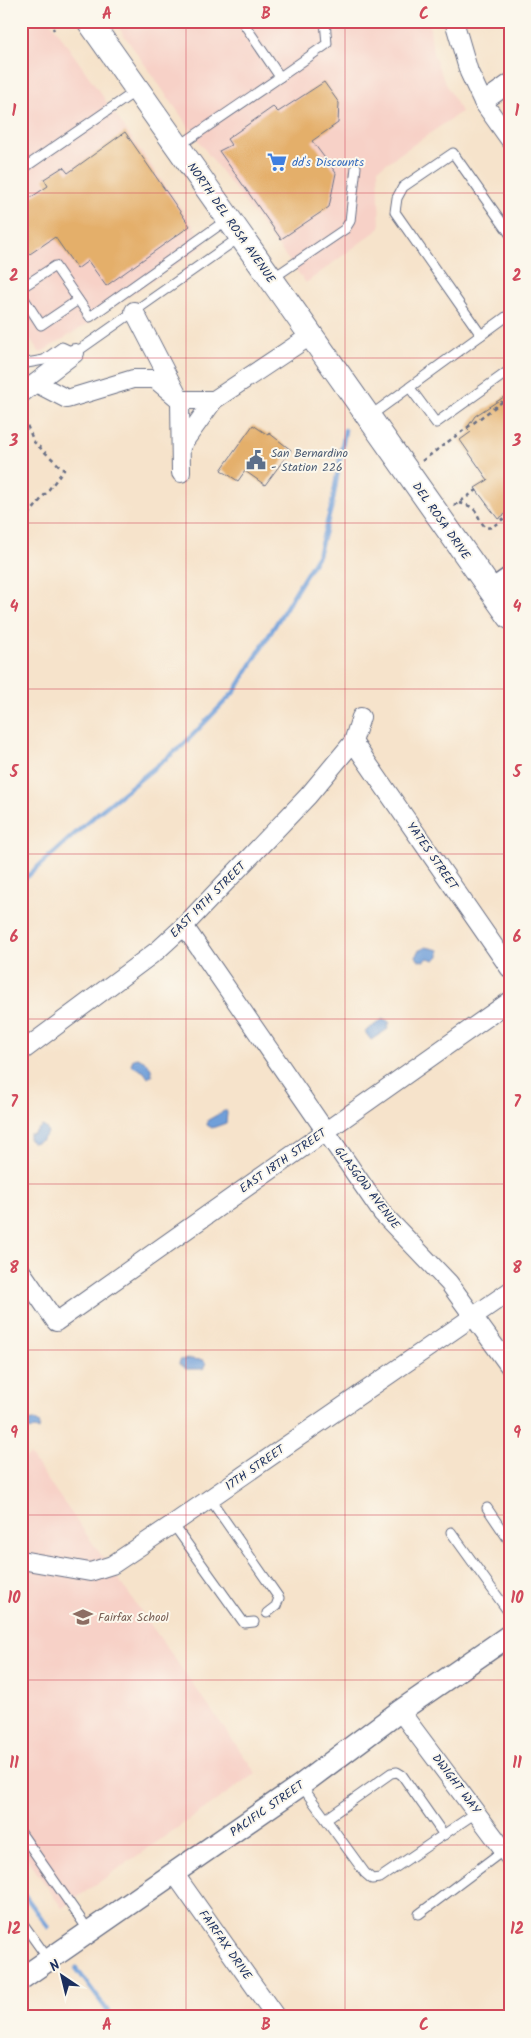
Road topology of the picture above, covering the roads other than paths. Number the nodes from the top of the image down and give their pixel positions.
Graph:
1 (26, 21) edge
2 (89, 21) edge
3 (242, 21) edge
4 (325, 21) edge
5 (454, 21) edge
6 (21, 24) edge
7 (280, 76) junction
8 (510, 83) edge
9 (137, 90) junction
10 (482, 102) junction
11 (510, 140) edge
12 (177, 147) junction
13 (356, 167) dead end
14 (21, 170) edge
15 (234, 228) junction
16 (510, 234) edge
17 (270, 280) junction
18 (21, 288) edge
19 (21, 294) edge
20 (78, 300) junction
21 (134, 312) junction
22 (510, 314) edge
23 (481, 335) junction
24 (310, 336) junction
25 (75, 353) junction
26 (21, 364) edge
27 (510, 370) edge
28 (36, 383) junction
29 (410, 388) junction
30 (21, 394) edge
31 (180, 400) junction
32 (214, 400) junction
33 (370, 422) junction
34 (181, 446) junction
35 (181, 473) dead end
36 (500, 584) edge
37 (510, 617) edge
38 (361, 717) dead end
39 (353, 742) junction
40 (184, 926) junction
41 (510, 969) edge
42 (510, 1001) edge
43 (21, 1052) edge
44 (325, 1132) junction
45 (21, 1271) edge
46 (510, 1291) edge
47 (474, 1316) junction
48 (510, 1368) edge
49 (210, 1499) junction
50 (487, 1508) dead end
51 (173, 1524) junction
52 (452, 1532) dead end
53 (510, 1542) edge
54 (21, 1560) edge
55 (267, 1613) dead end
56 (510, 1614) edge
57 (254, 1622) dead end
58 (510, 1635) edge
59 (400, 1711) junction
60 (301, 1785) junction
61 (477, 1812) junction
62 (326, 1819) junction
63 (21, 1833) edge
64 (444, 1835) junction
65 (507, 1854) edge
66 (174, 1873) junction
67 (419, 1914) dead end
68 (21, 1922) edge
69 (89, 1932) junction
70 (49, 1960) junction
71 (21, 1980) edge
72 (276, 2017) edge

1 - 6 lane
2 - 9 main road, NORTH DEL ROSA AVENUE
3 - 7 lane
4 - 7 lane
5 - 10 street
7 - 12 lane
8 - 10 street
9 - 12 main road, NORTH DEL ROSA AVENUE
9 - 14 lane
10 - 11 street
12 - 15 main road, NORTH DEL ROSA AVENUE
13 - 17 lane
15 - 17 main road, NORTH DEL ROSA AVENUE
15 - 20 lane
15 - 21 lane
16 - 23 lane
17 - 24 main road, NORTH DEL ROSA AVENUE
18 - 20 lane
19 - 20 lane
21 - 25 lane
21 - 31 street
22 - 23 lane
23 - 29 lane
24 - 32 street
24 - 33 main road, NORTH DEL ROSA AVENUE
25 - 26 lane
25 - 28 street
27 - 29 lane
28 - 30 street
28 - 31 street
29 - 33 lane
31 - 32 street
31 - 34 street
32 - 34 street
33 - 36 main road, DEL ROSA DRIVE
34 - 35 street
36 - 37 main road, DEL ROSA DRIVE
38 - 39 street, EAST 19TH STREET
39 - 40 street, EAST 19TH STREET
39 - 41 street, YATES STREET
40 - 43 street, EAST 19TH STREET
40 - 44 street, GLASGOW AVENUE
42 - 44 street, EAST 18TH STREET
44 - 45 street, EAST 18TH STREET
44 - 47 street, GLASGOW AVENUE
46 - 47 street, 17TH STREET
47 - 48 street, GLASGOW AVENUE
47 - 49 street, 17TH STREET
49 - 51 street, 17TH STREET
49 - 55 lane
50 - 53 lane
51 - 54 street, 17TH STREET
51 - 57 lane
52 - 56 lane
58 - 59 street, PACIFIC STREET
59 - 60 street, PACIFIC STREET
59 - 61 street, DWIGHT WAY
60 - 62 lane
60 - 66 street, PACIFIC STREET
61 - 64 lane
61 - 65 street, DWIGHT WAY
62 - 64 lane
62 - 64 lane
63 - 69 lane
65 - 67 lane
66 - 69 street, PACIFIC STREET
66 - 72 street, FAIRFAX DRIVE
68 - 70 lane
69 - 70 street, PACIFIC STREET
70 - 71 street, PACIFIC STREET

